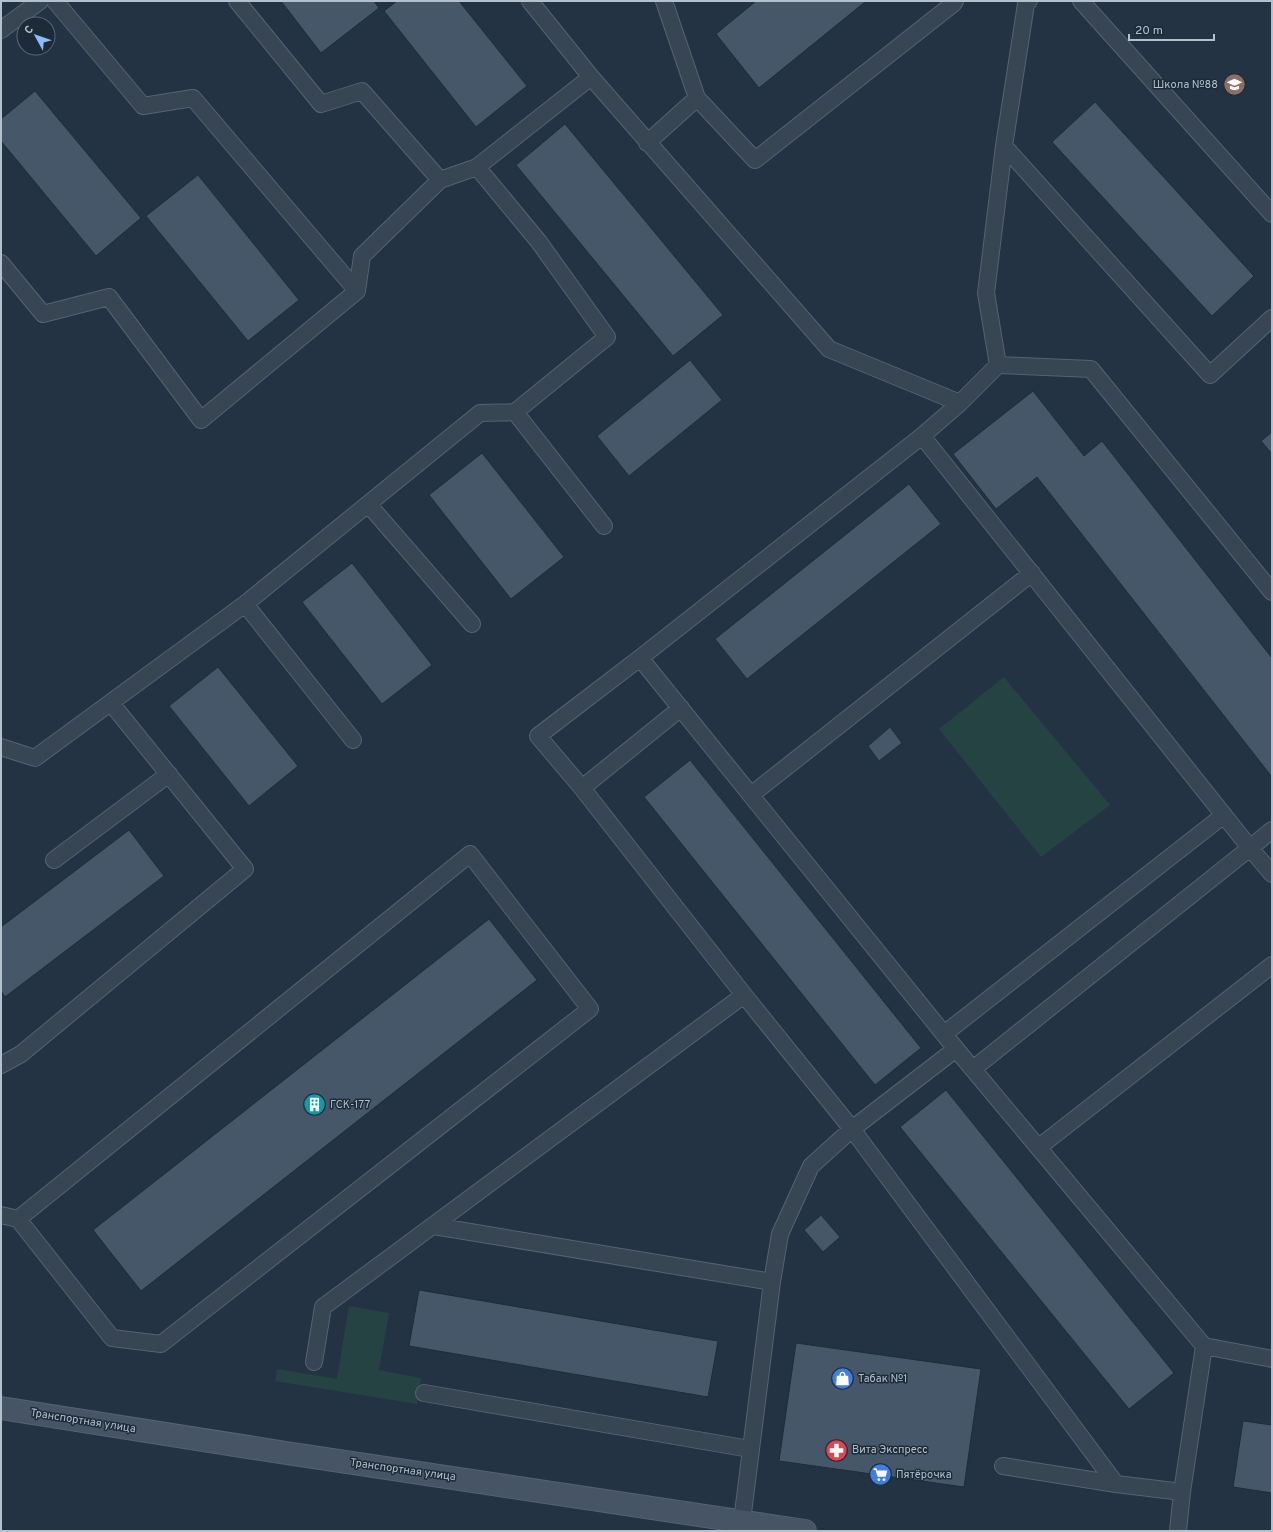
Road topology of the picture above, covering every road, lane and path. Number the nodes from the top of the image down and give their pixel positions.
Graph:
1 (40, 1) edge
2 (55, 1) edge
3 (236, 1) edge
4 (530, 1) edge
5 (664, 1) edge
6 (955, 1) edge
7 (1030, 1) edge
8 (1081, 1) edge
9 (1, 30) edge
10 (591, 77) junction
11 (697, 98) junction
12 (647, 143) junction
13 (1004, 146) junction
14 (477, 167) junction
15 (440, 180) junction
16 (1272, 214) edge
17 (1, 263) edge
18 (357, 292) junction
19 (1272, 318) edge
20 (998, 365) junction
21 (960, 404) junction
22 (516, 412) junction
23 (922, 436) junction
24 (368, 505) junction
25 (604, 526) dead end
26 (1032, 573) junction
27 (1272, 592) edge
28 (245, 604) junction
29 (472, 624) dead end
30 (640, 658) junction
31 (111, 703) junction
32 (681, 708) junction
33 (353, 740) dead end
34 (1, 747) edge
35 (169, 774) junction
36 (582, 788) junction
37 (751, 795) junction
38 (1224, 815) junction
39 (1272, 830) edge
40 (1250, 848) junction
41 (54, 860) dead end
42 (1272, 874) edge
43 (1272, 965) edge
44 (744, 995) junction
45 (944, 1034) junction
46 (956, 1048) junction
47 (1, 1065) edge
48 (973, 1069) junction
49 (852, 1129) junction
50 (1039, 1148) junction
51 (1, 1215) edge
52 (18, 1220) junction
53 (434, 1226) junction
54 (772, 1282) junction
55 (1204, 1346) junction
56 (1272, 1359) edge
57 (314, 1362) dead end
58 (424, 1393) dead end
59 (1, 1408) edge
60 (750, 1449) junction
61 (1003, 1466) dead end
62 (1116, 1484) junction
63 (1182, 1492) junction
64 (742, 1521) junction
65 (805, 1531) edge
66 (1178, 1531) edge

1 - 9 lane
2 - 18 lane
3 - 15 lane
4 - 10 lane
5 - 11 lane
6 - 11 lane
7 - 13 lane
8 - 16 lane
10 - 12 lane
10 - 14 lane
11 - 12 lane
12 - 21 lane
13 - 19 lane
13 - 20 lane
14 - 15 lane
14 - 22 lane
15 - 18 lane
17 - 18 lane
20 - 21 lane
20 - 27 lane
21 - 23 lane
22 - 24 lane
22 - 25 lane
23 - 26 lane
23 - 30 lane
24 - 28 lane
24 - 29 lane
26 - 37 lane
26 - 38 lane
28 - 31 lane
28 - 33 lane
30 - 32 lane
30 - 36 lane
31 - 34 lane
31 - 35 lane
32 - 36 lane
32 - 37 lane
35 - 41 lane
35 - 47 lane
36 - 44 lane
37 - 45 lane
38 - 40 lane
38 - 45 lane
39 - 40 lane
40 - 42 lane
40 - 48 lane
43 - 50 lane
44 - 49 lane
44 - 53 lane
45 - 46 lane
46 - 48 lane
46 - 49 lane
48 - 50 lane
49 - 54 lane
49 - 62 lane
50 - 55 lane
51 - 52 lane
52 - 52 lane
53 - 54 lane
53 - 57 lane
54 - 60 lane
55 - 56 lane
55 - 63 lane
58 - 60 lane
59 - 64 street, Транспортная улица
60 - 64 lane
61 - 62 lane
62 - 63 lane
63 - 66 lane
64 - 65 street, Транспортная улица

